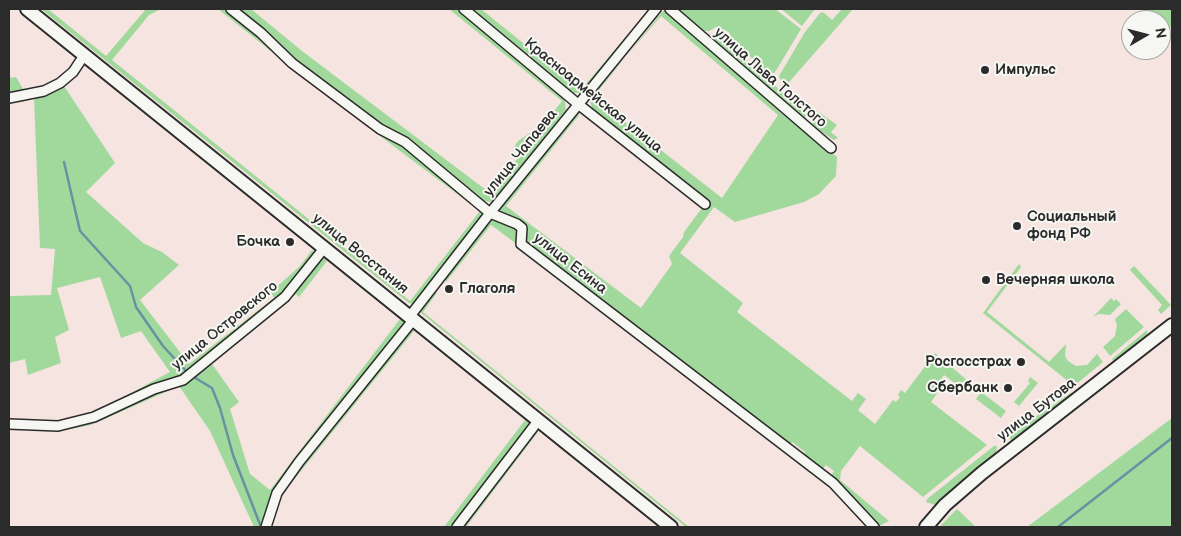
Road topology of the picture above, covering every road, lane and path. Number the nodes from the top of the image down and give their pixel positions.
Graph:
1 (27, 9) edge
2 (231, 9) edge
3 (464, 9) edge
4 (656, 9) edge
5 (670, 9) edge
6 (85, 54) junction
7 (9, 98) edge
8 (578, 104) junction
9 (831, 148) dead end
10 (705, 204) dead end
11 (490, 213) junction
12 (325, 247) junction
13 (412, 317) junction
14 (1172, 325) edge
15 (538, 421) junction
16 (9, 424) edge
17 (266, 527) edge
18 (457, 527) edge
19 (671, 527) edge
20 (874, 527) edge
21 (926, 527) edge

1 - 6 street, улица Восстания
2 - 11 street, улица Есина
3 - 8 street, Красноармейская улица
4 - 8 street, улица Чапаева
5 - 9 street, улица Льва Толстого
6 - 7 street
6 - 12 street, улица Восстания
8 - 10 street, Красноармейская улица
8 - 11 street, улица Чапаева
11 - 13 street, улица Чапаева
11 - 20 street, улица Есина
12 - 13 street, улица Восстания
12 - 16 street, улица Островского
13 - 15 street, улица Восстания
13 - 17 street, улица Чапаева
14 - 21 street, улица Бутова
15 - 18 street
15 - 19 street, улица Восстания

